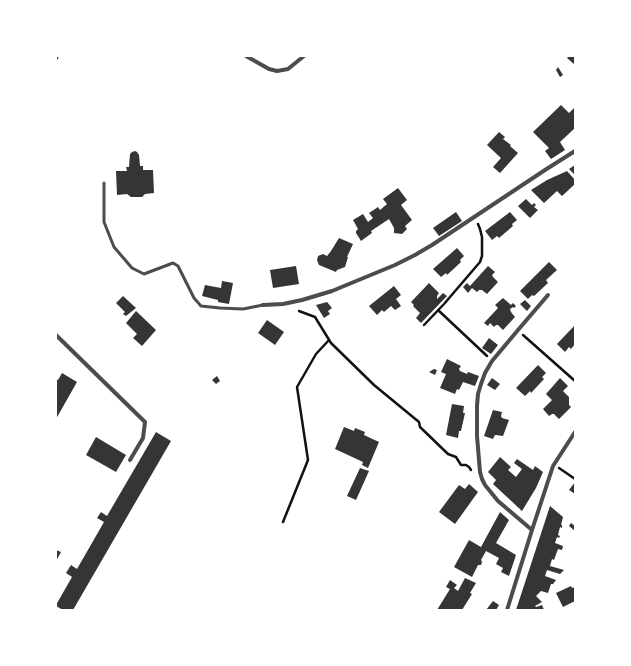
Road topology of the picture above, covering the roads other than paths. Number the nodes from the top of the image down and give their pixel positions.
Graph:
1 (246, 56) edge
2 (304, 56) edge
3 (575, 151) edge
4 (104, 183) dead end
5 (548, 295) dead end
6 (263, 305) joint
7 (56, 335) edge
8 (575, 432) edge
9 (130, 460) dead end
10 (532, 530) junction
11 (507, 610) edge

1 - 2 street
3 - 6 street
4 - 6 lane
5 - 10 street
7 - 9 street
8 - 10 street
10 - 11 street

